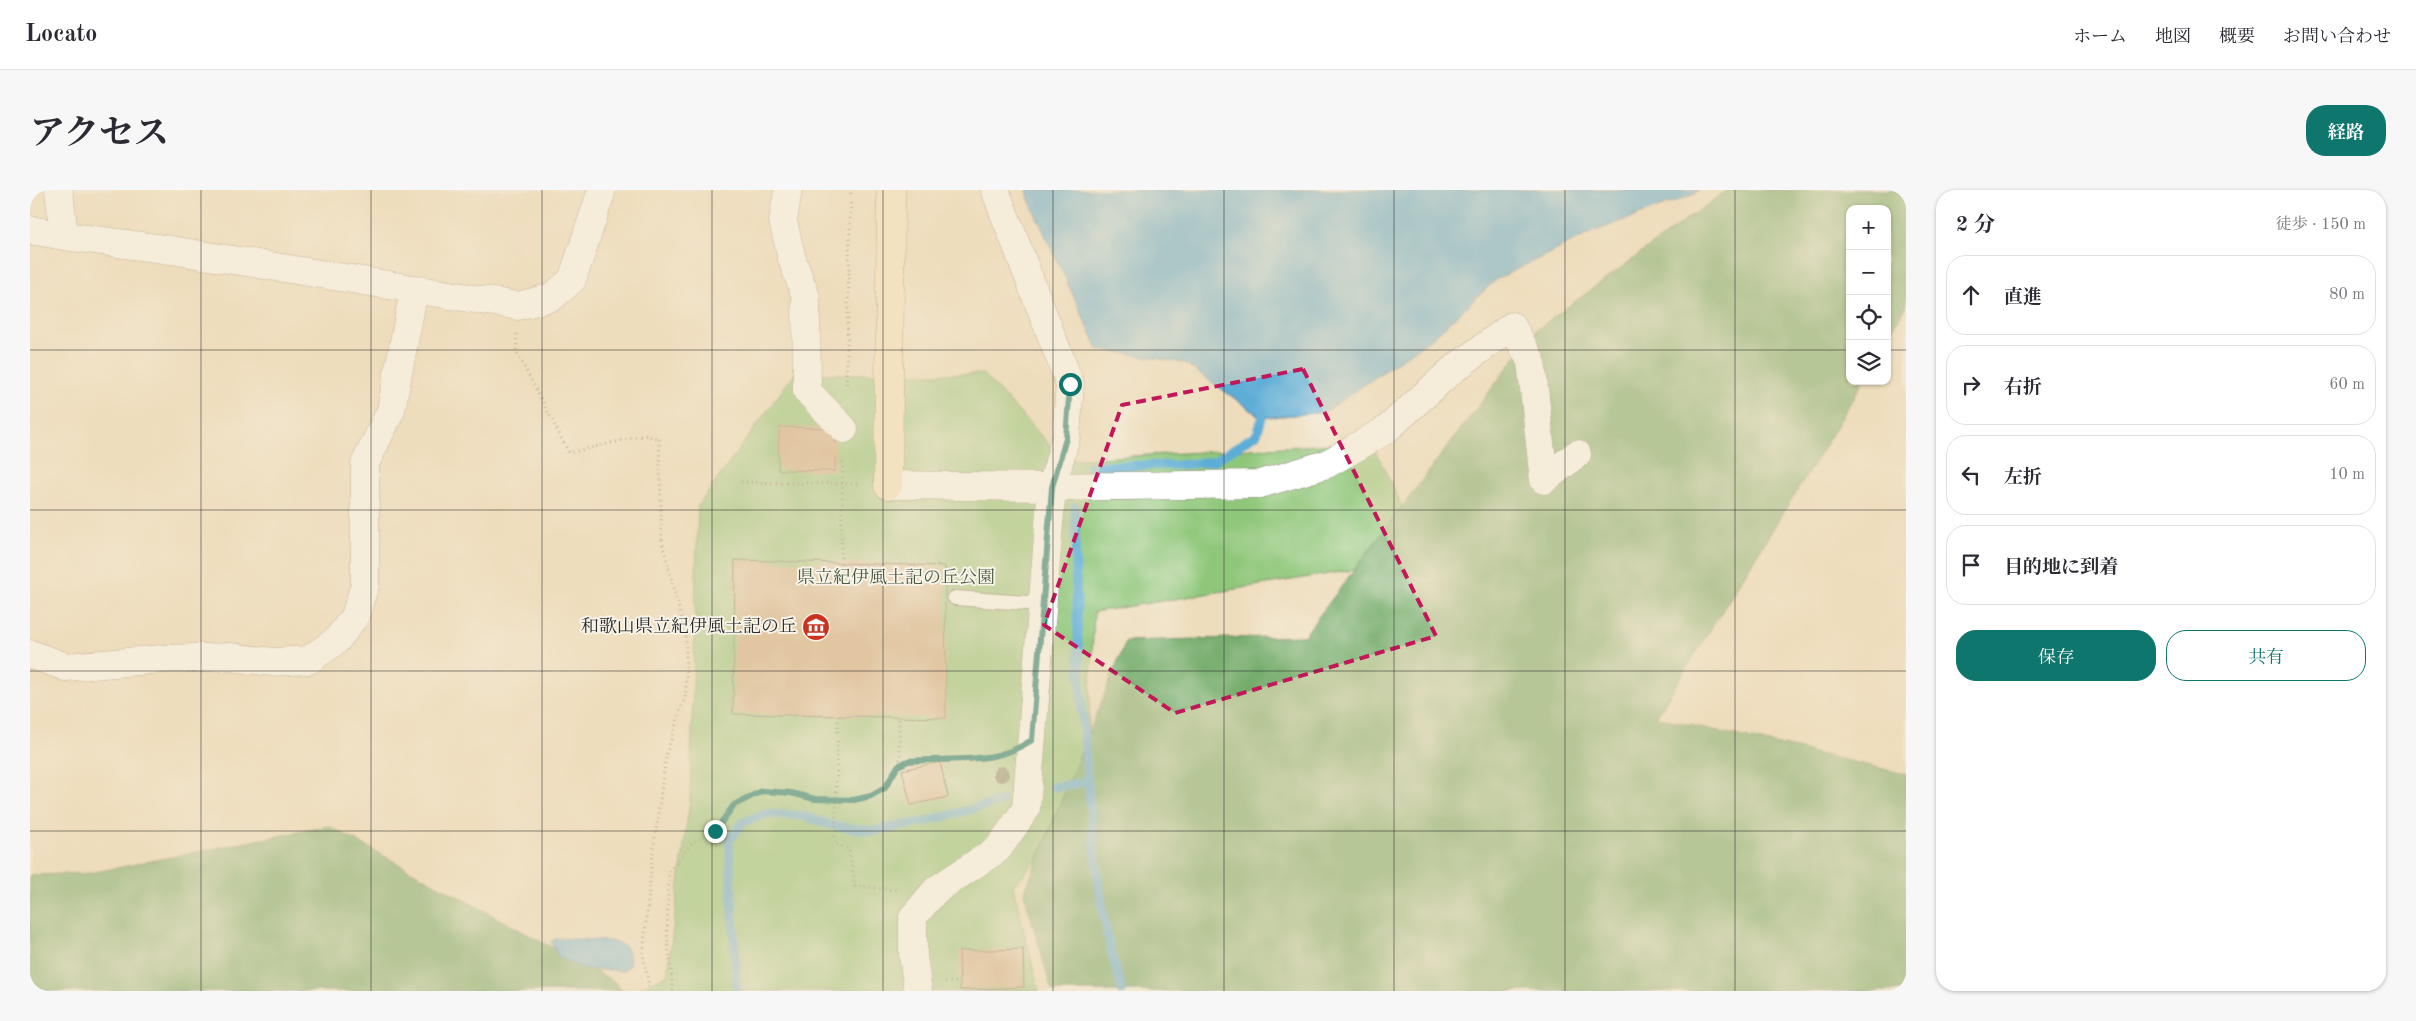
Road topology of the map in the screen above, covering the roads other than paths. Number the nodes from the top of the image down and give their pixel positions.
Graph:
1 (59, 190) edge
2 (602, 190) edge
3 (788, 190) edge
4 (891, 190) edge
5 (995, 190) edge
6 (30, 230) edge
7 (64, 236) junction
8 (414, 290) junction
9 (844, 429) road end
10 (1577, 454) dead end
11 (1052, 487) junction
12 (955, 598) dead end
13 (1042, 604) junction
14 (30, 654) edge
15 (918, 991) edge

1 - 7 street
2 - 8 street
3 - 9 street
4 - 11 street
5 - 11 street
6 - 7 street
7 - 8 street
8 - 14 street
10 - 11 street
11 - 13 street
12 - 13 lane
13 - 15 street

